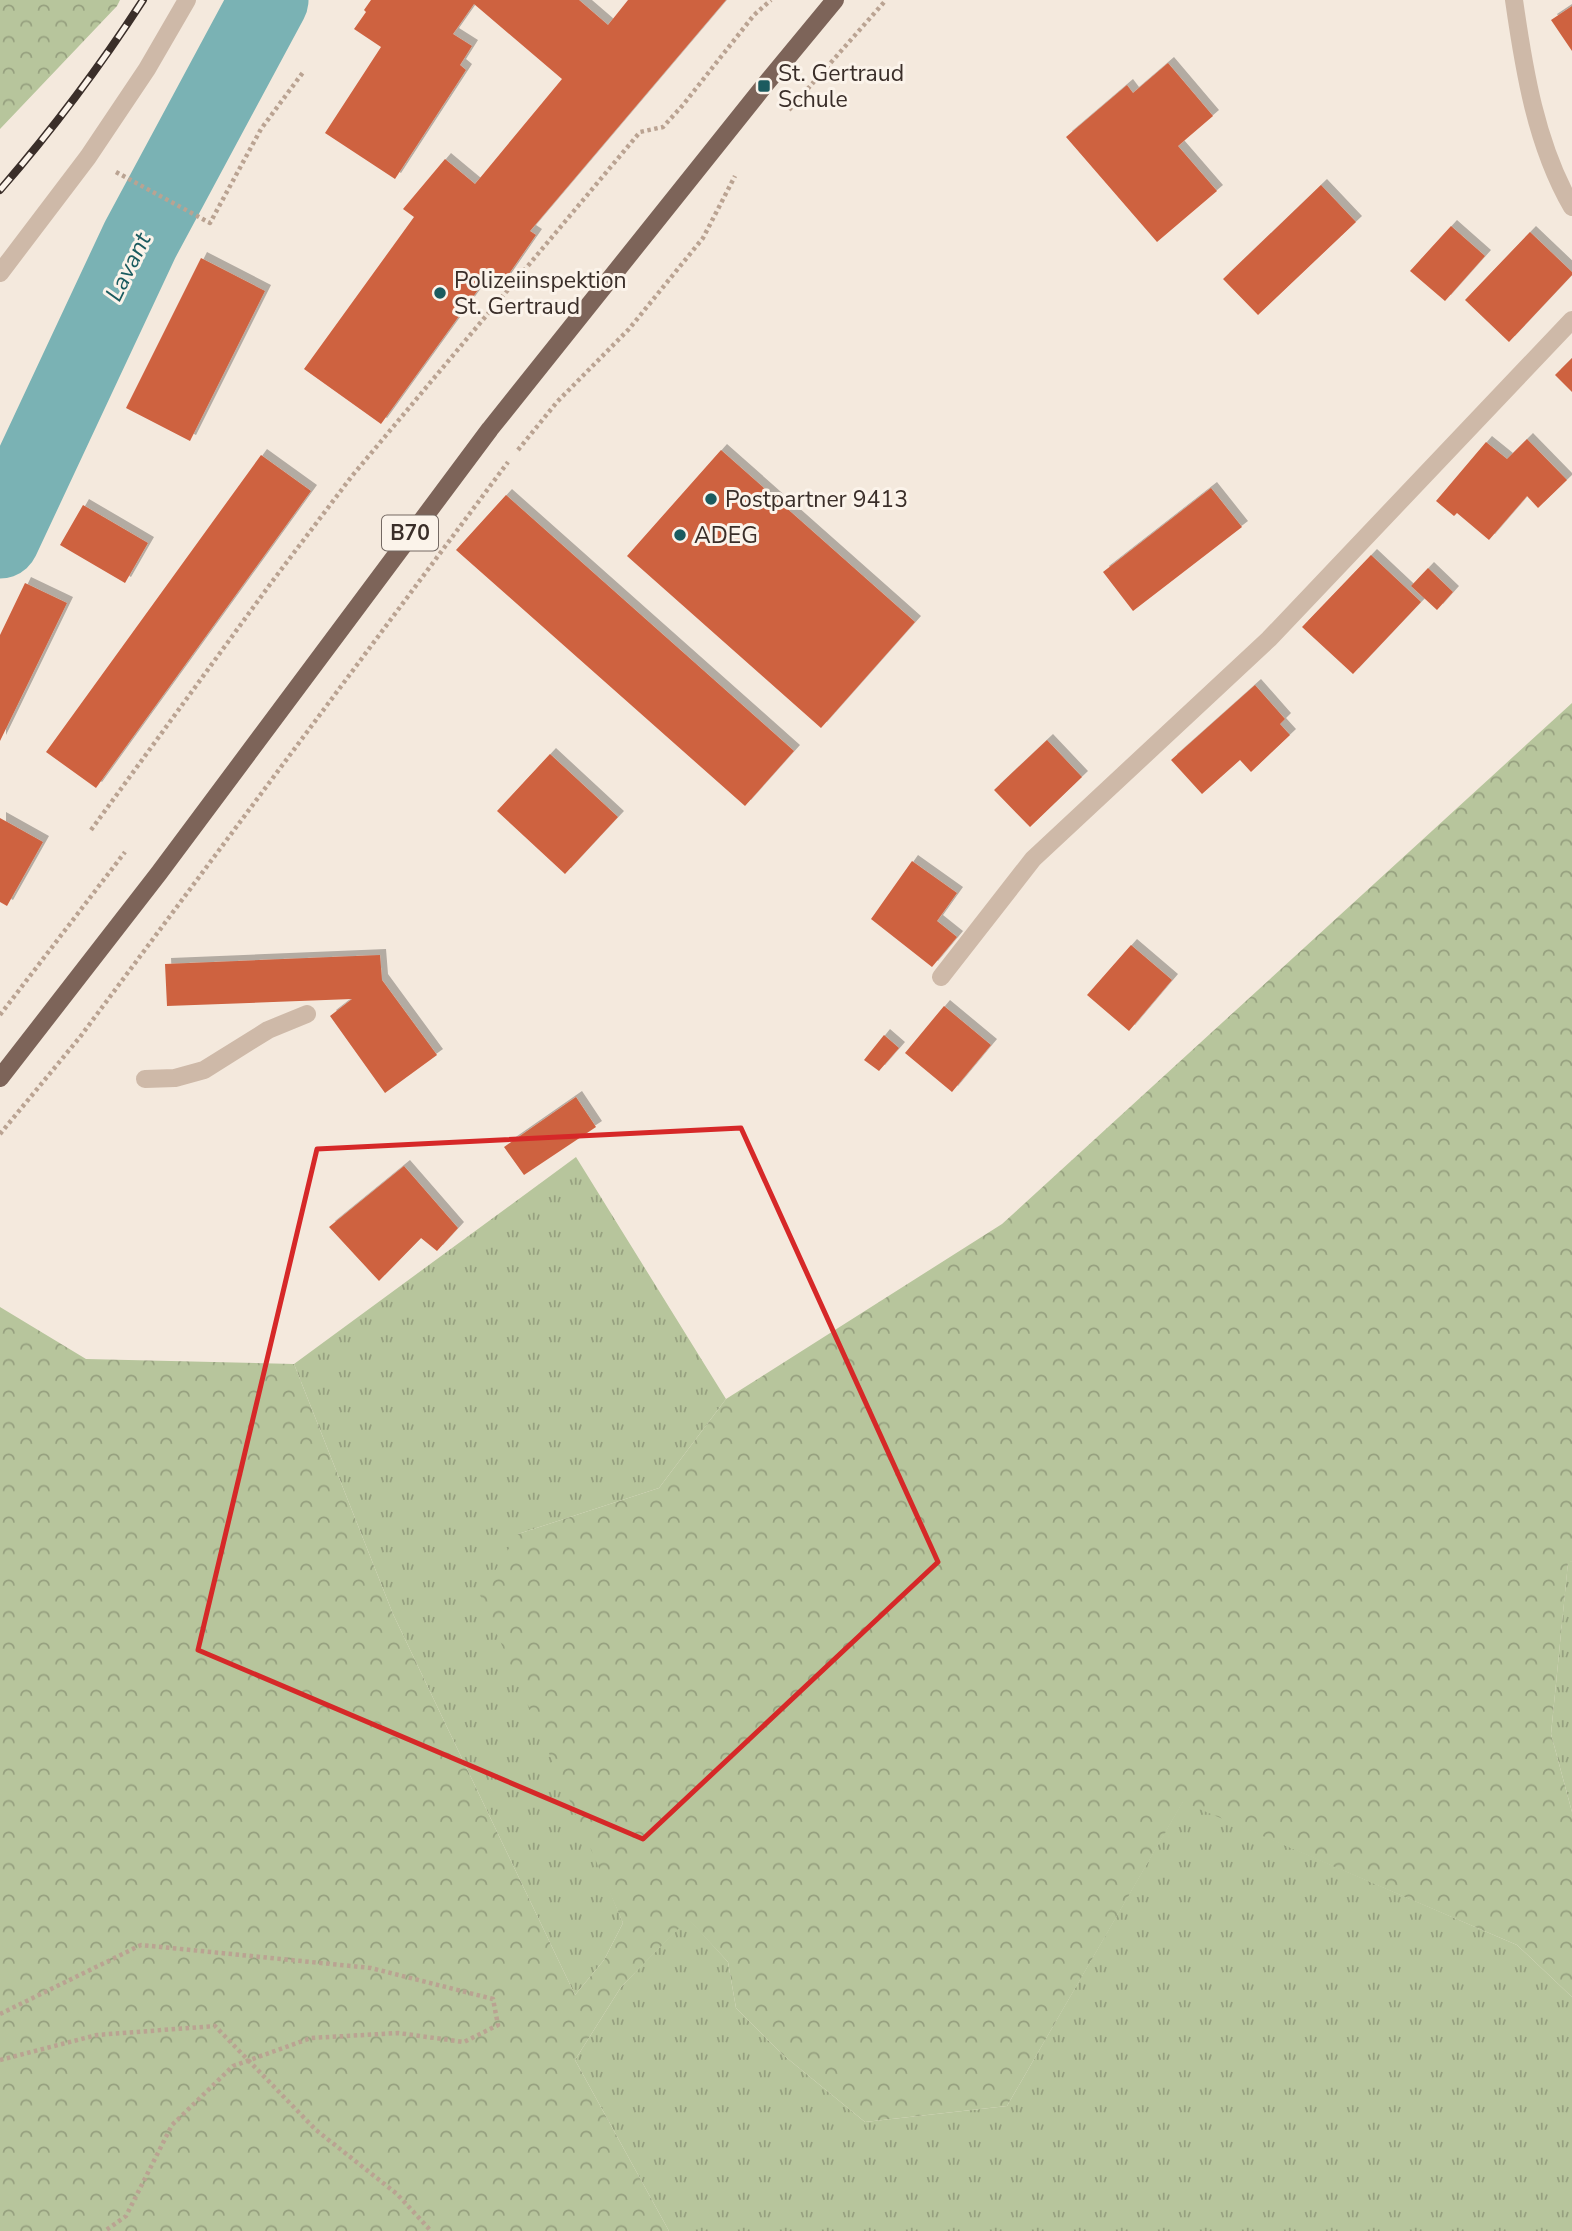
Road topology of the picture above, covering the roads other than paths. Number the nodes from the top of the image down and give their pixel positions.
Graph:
1 (187, 0) edge
2 (835, 0) edge
3 (1514, 0) edge
4 (1572, 207) edge
5 (0, 273) edge
6 (1572, 320) edge
7 (941, 977) dead end
8 (307, 1014) dead end
9 (0, 1078) edge
10 (145, 1079) dead end

1 - 5 street
2 - 9 main road, B70
3 - 4 street
6 - 7 street
8 - 10 street

